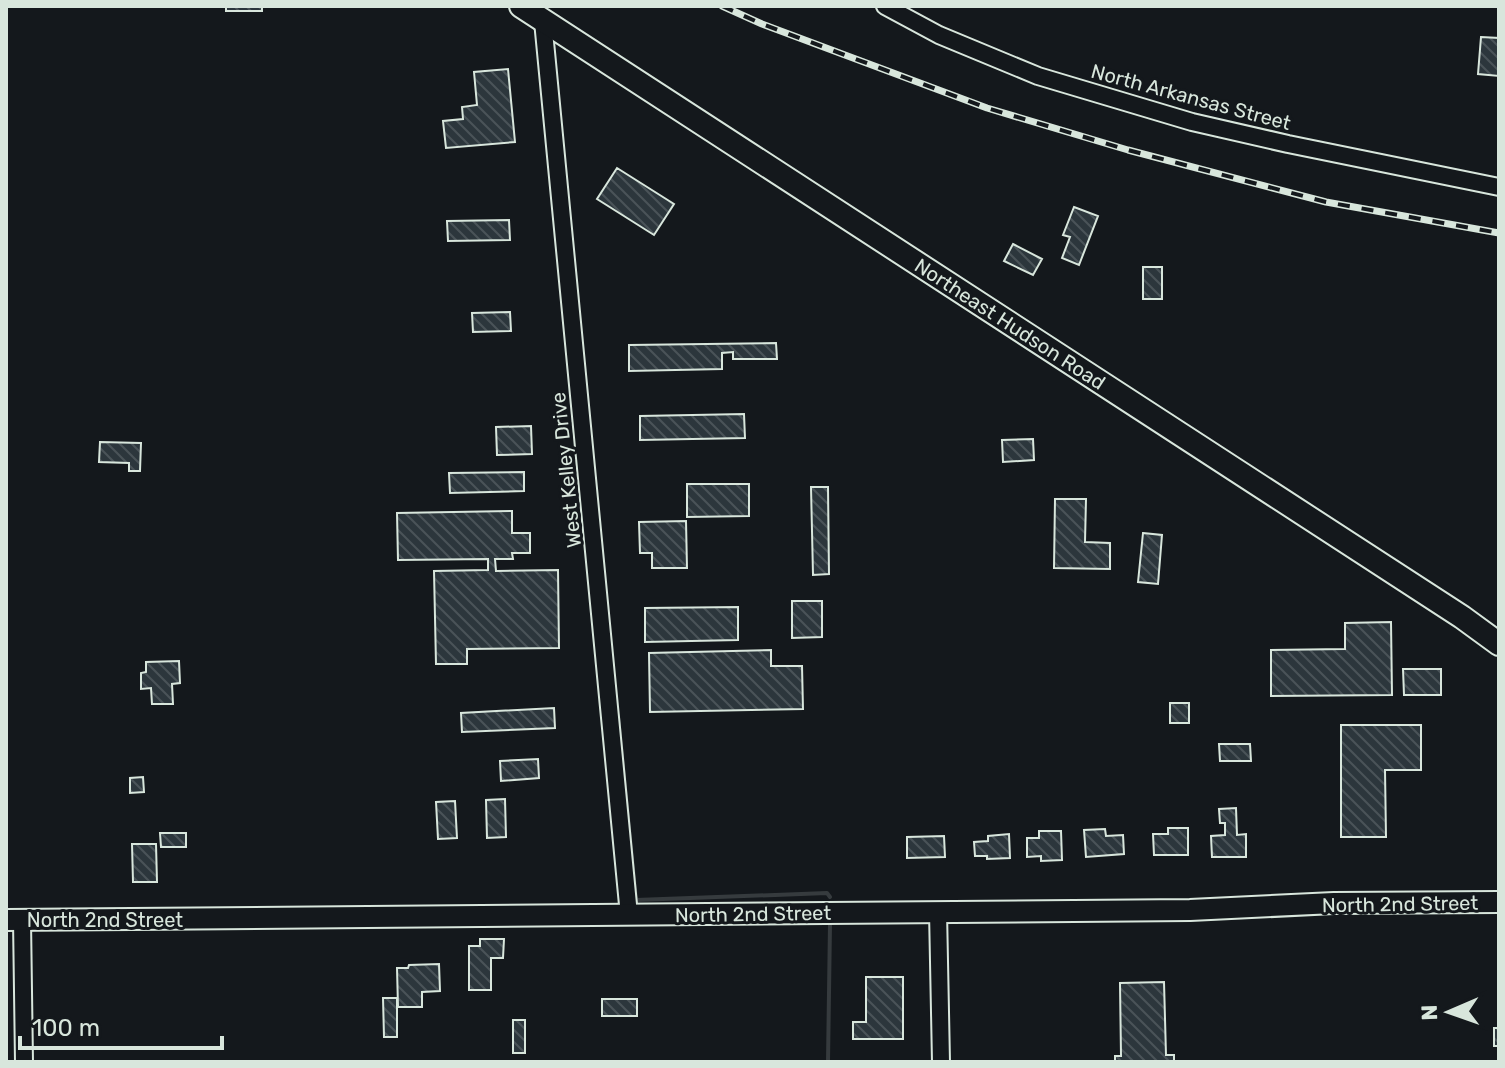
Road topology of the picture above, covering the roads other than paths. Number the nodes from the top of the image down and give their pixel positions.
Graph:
1 (521, 6) edge
2 (885, 6) edge
3 (543, 21) junction
4 (1499, 187) edge
5 (1499, 644) edge
6 (1499, 902) edge
7 (938, 911) junction
8 (629, 915) junction
9 (14, 920) edge
10 (24, 1062) edge
11 (941, 1062) edge

1 - 3 highway, Northeast Hudson Road
2 - 4 street, North Arkansas Street
3 - 5 highway, Northeast Hudson Road
3 - 8 street, West Kelley Drive
6 - 7 main road, North 2nd Street
7 - 8 main road, North 2nd Street
7 - 11 street
8 - 9 main road, North 2nd Street
9 - 10 street

